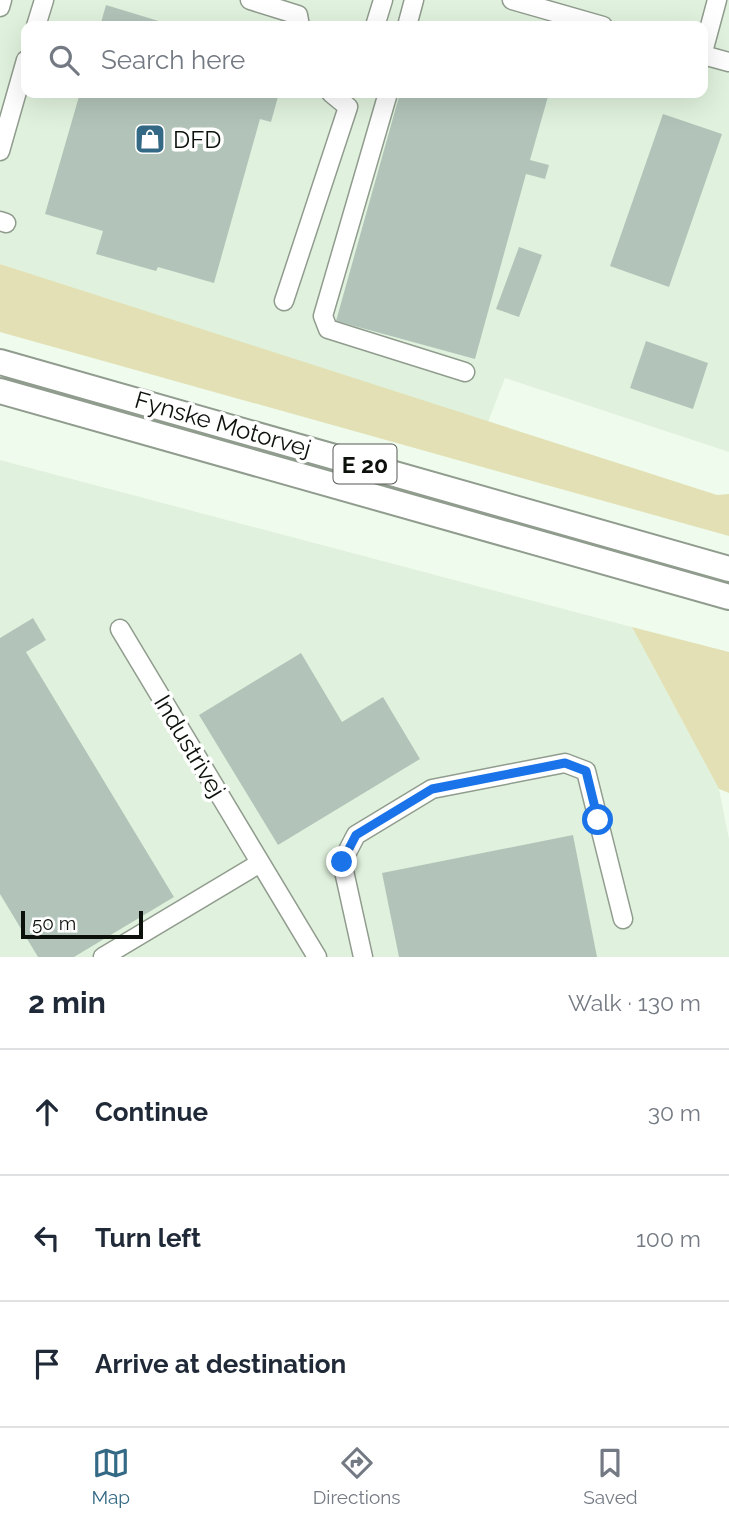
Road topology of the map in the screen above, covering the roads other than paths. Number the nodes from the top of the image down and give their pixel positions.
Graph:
1 (2, 0) edge
2 (44, 0) edge
3 (250, 0) edge
4 (383, 0) edge
5 (514, 0) edge
6 (717, 0) edge
7 (0, 7) edge
8 (38, 21) edge
9 (299, 21) edge
10 (377, 21) edge
11 (576, 21) edge
12 (708, 35) edge
13 (708, 56) edge
14 (729, 62) edge
15 (21, 77) edge
16 (387, 98) edge
17 (351, 100) edge
18 (0, 150) edge
19 (284, 301) dead end
20 (0, 362) edge
21 (465, 372) dead end
22 (0, 391) edge
23 (729, 569) edge
24 (729, 597) edge
25 (120, 629) dead end
26 (260, 863) junction
27 (623, 919) dead end
28 (103, 957) edge
29 (317, 957) edge
30 (363, 957) edge

1 - 7 street
2 - 8 street
3 - 9 street
4 - 10 street
5 - 11 street
6 - 12 street
13 - 14 street
15 - 18 street
16 - 21 street
17 - 19 street
20 - 23 highway, Fynske Motorvej / E 20
22 - 24 highway, Fynske Motorvej / E 20
25 - 26 street, Industrivej
26 - 28 street
26 - 29 street, Industrivej
27 - 30 street

